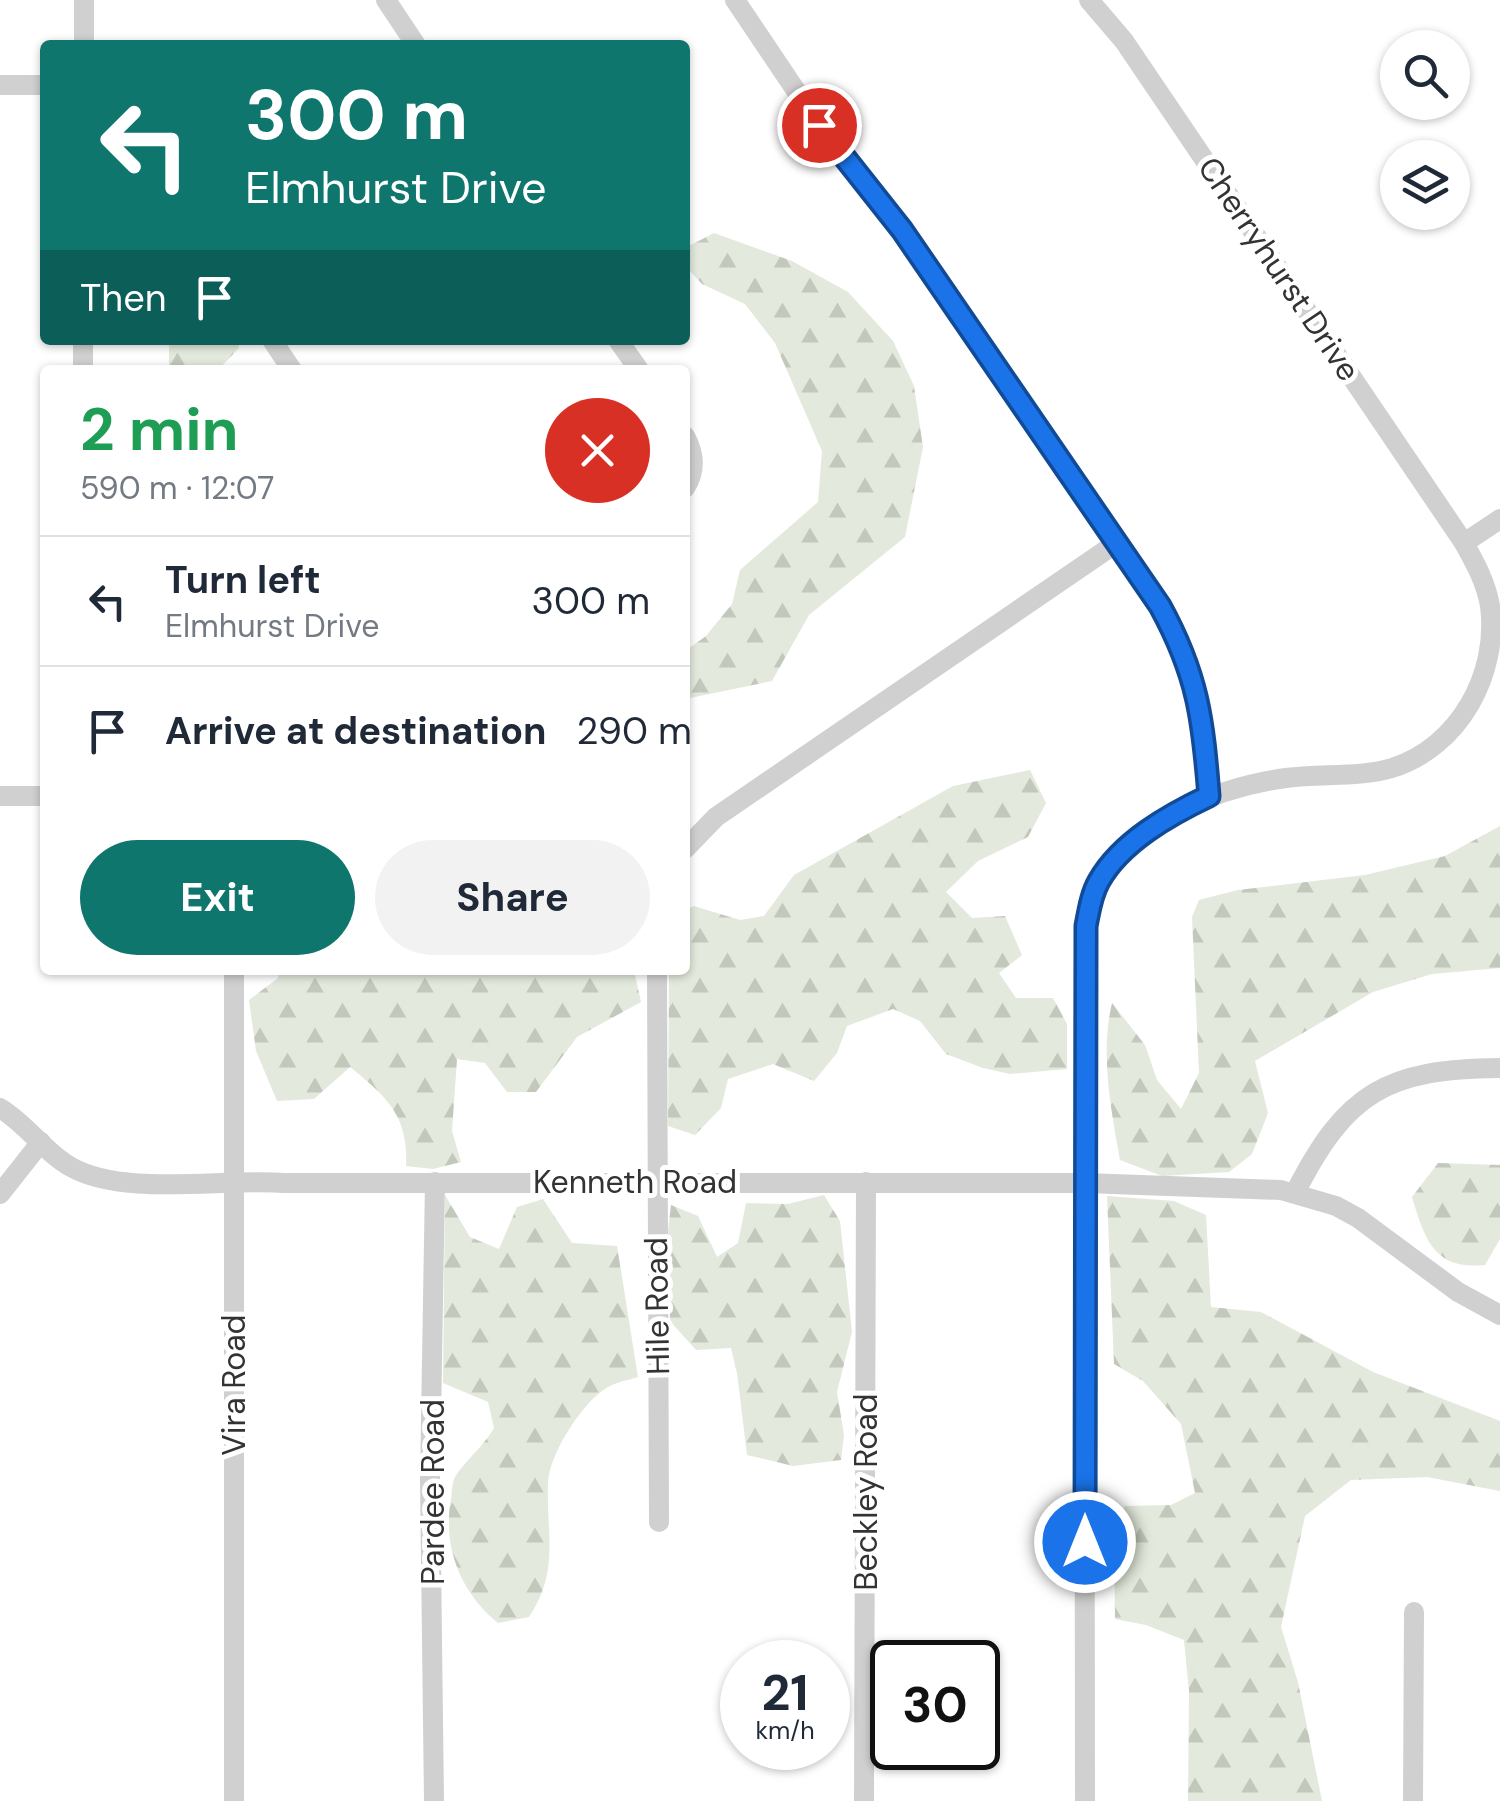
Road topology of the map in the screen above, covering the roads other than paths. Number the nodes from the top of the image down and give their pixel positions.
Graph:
1 (84, 0) edge
2 (386, 0) edge
3 (735, 0) edge
4 (1088, 0) edge
5 (84, 40) edge
6 (413, 40) edge
7 (0, 86) edge
8 (40, 86) edge
9 (690, 450) edge
10 (690, 479) edge
11 (1500, 518) edge
12 (1464, 543) junction
13 (1115, 544) junction
14 (0, 796) edge
15 (40, 796) edge
16 (1209, 796) junction
17 (690, 845) edge
18 (234, 975) edge
19 (657, 975) edge
20 (1500, 1068) edge
21 (0, 1108) edge
22 (41, 1142) junction
23 (234, 1180) junction
24 (434, 1182) junction
25 (656, 1182) junction
26 (866, 1182) junction
27 (1085, 1183) junction
28 (1295, 1193) junction
29 (0, 1194) edge
30 (1500, 1315) edge
31 (660, 1522) dead end
32 (1414, 1612) dead end
33 (234, 1801) edge
34 (434, 1801) edge
35 (864, 1801) edge
36 (1085, 1801) edge
37 (1413, 1801) edge

1 - 5 street
2 - 6 street
3 - 13 street
4 - 12 street, Cherryhurst Drive
7 - 8 street
9 - 10 street
11 - 12 street
12 - 16 street, Cherryhurst Drive
13 - 16 street
13 - 17 street
14 - 15 street
16 - 27 street, Cherryhurst Drive
18 - 23 street, Vira Road
19 - 25 street, Hile Road
20 - 28 street
21 - 22 street, Kenneth Road
22 - 23 street, Kenneth Road
22 - 29 street
23 - 24 street, Kenneth Road
23 - 33 street, Vira Road
24 - 25 street, Kenneth Road
24 - 34 street, Pardee Road
25 - 26 street, Kenneth Road
25 - 31 street, Hile Road
26 - 27 street, Kenneth Road
26 - 35 street, Beckley Road
27 - 28 street, Kenneth Road
27 - 36 street, Cherryhurst Drive
28 - 30 street, Kenneth Road
32 - 37 street

